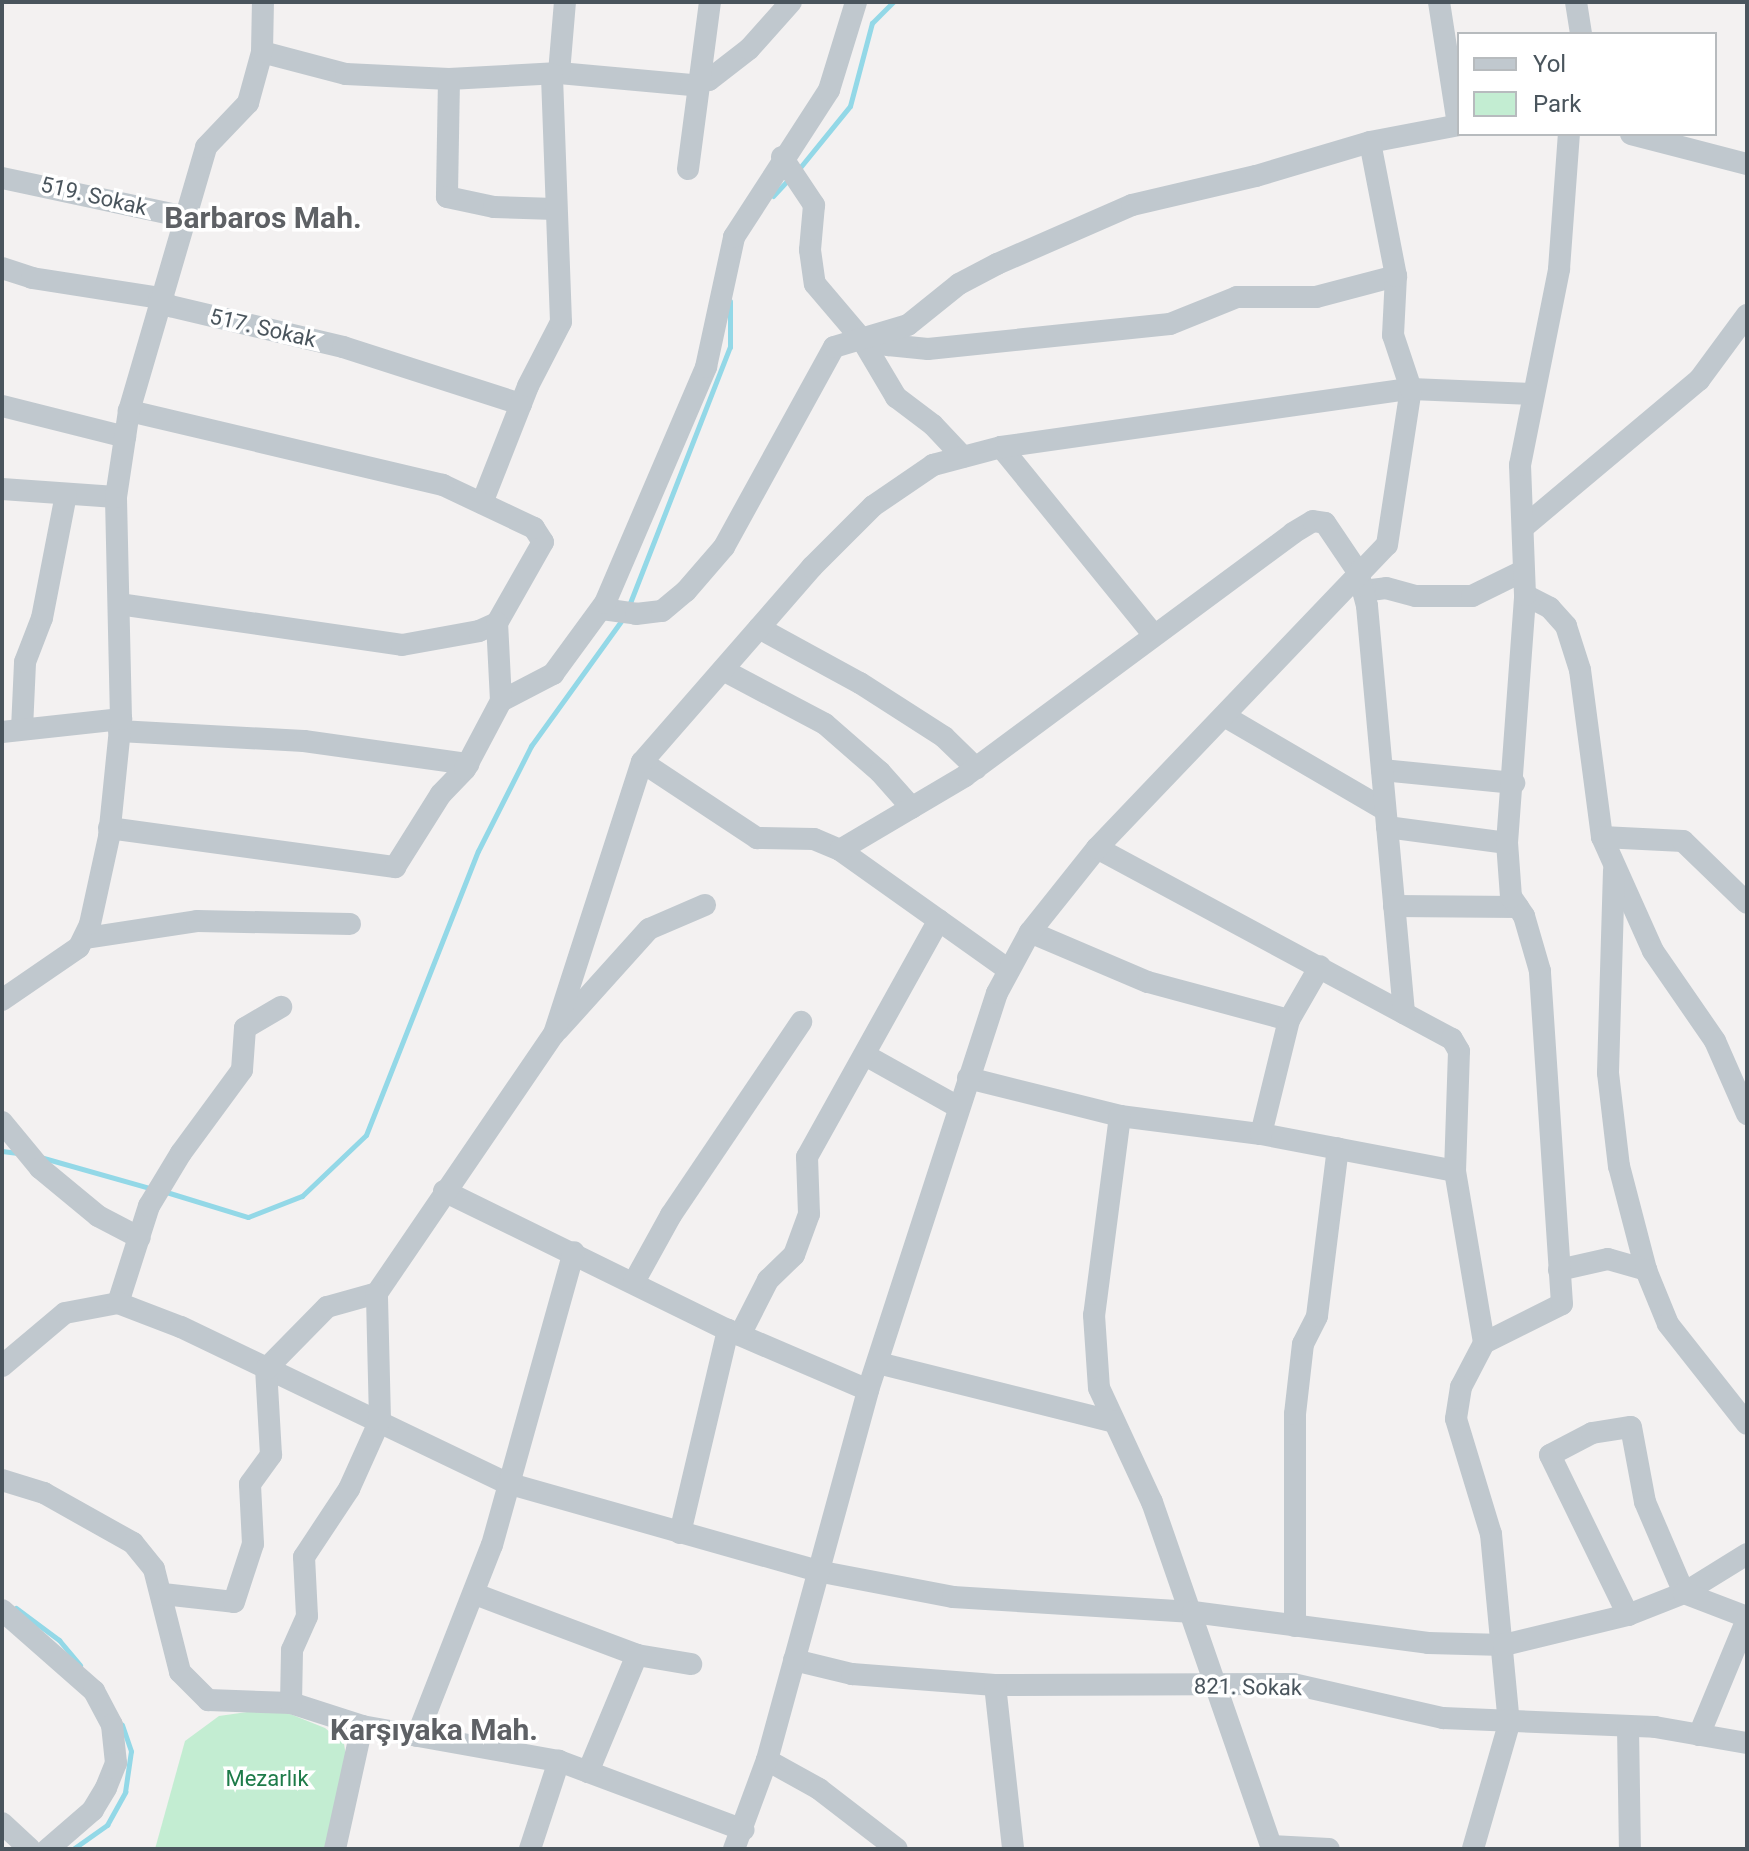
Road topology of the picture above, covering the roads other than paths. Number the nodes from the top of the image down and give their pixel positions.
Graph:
1 (263, 2) edge
2 (565, 2) edge
3 (710, 2) edge
4 (791, 2) edge
5 (856, 2) edge
6 (1439, 2) edge
7 (1576, 2) edge
8 (1581, 32) edge
9 (262, 52) junction
10 (556, 73) junction
11 (449, 79) junction
12 (701, 83) junction
13 (1457, 113) edge
14 (1457, 125) edge
15 (1569, 136) edge
16 (1639, 136) edge
17 (1370, 142) junction
18 (785, 161) junction
19 (1747, 164) edge
20 (688, 169) dead end
21 (2, 178) edge
22 (555, 209) junction
23 (185, 217) junction
24 (2, 268) edge
25 (1396, 276) junction
26 (159, 298) junction
27 (1747, 315) edge
28 (861, 338) junction
29 (1411, 389) junction
30 (1532, 394) junction
31 (521, 404) junction
32 (2, 406) edge
33 (129, 411) junction
34 (125, 437) junction
35 (1001, 447) junction
36 (963, 457) junction
37 (2, 489) edge
38 (66, 495) junction
39 (116, 497) junction
40 (482, 503) junction
41 (1526, 525) junction
42 (1523, 571) junction
43 (1360, 581) junction
44 (1525, 595) junction
45 (119, 604) junction
46 (602, 609) junction
47 (497, 623) junction
48 (759, 628) junction
49 (1153, 634) junction
50 (723, 670) junction
51 (501, 701) junction
52 (1226, 717) junction
53 (120, 725) junction
54 (12, 730) edge
55 (642, 762) junction
56 (468, 764) junction
57 (976, 768) junction
58 (1382, 770) junction
59 (1514, 783) junction
60 (912, 808) junction
61 (1386, 819) junction
62 (109, 828) junction
63 (1602, 837) junction
64 (1507, 843) junction
65 (1097, 848) junction
66 (840, 850) junction
67 (1615, 865) junction
68 (1747, 903) edge
69 (705, 905) dead end
70 (1394, 906) junction
71 (1518, 907) junction
72 (939, 920) junction
73 (350, 924) dead end
74 (1030, 932) junction
75 (86, 938) junction
76 (1320, 966) junction
77 (1009, 970) junction
78 (2, 1000) edge
79 (281, 1007) dead end
80 (1404, 1013) junction
81 (1289, 1020) junction
82 (801, 1022) dead end
83 (554, 1034) junction
84 (865, 1055) junction
85 (968, 1078) junction
86 (958, 1107) junction
87 (1747, 1114) edge
88 (1120, 1116) junction
89 (2, 1122) edge
90 (1261, 1134) junction
91 (1338, 1148) junction
92 (1455, 1171) junction
93 (444, 1191) junction
94 (140, 1238) junction
95 (574, 1252) junction
96 (1559, 1270) junction
97 (1646, 1270) junction
98 (634, 1282) junction
99 (377, 1293) junction
100 (118, 1303) junction
101 (734, 1333) junction
102 (1484, 1343) junction
103 (878, 1363) junction
104 (2, 1366) edge
105 (266, 1369) junction
106 (868, 1390) junction
107 (380, 1420) junction
108 (1114, 1422) junction
109 (1747, 1424) edge
110 (2, 1480) edge
111 (507, 1483) junction
112 (680, 1533) junction
113 (1747, 1554) edge
114 (817, 1571) junction
115 (1684, 1593) junction
116 (163, 1594) junction
117 (475, 1594) junction
118 (2, 1610) edge
119 (1193, 1612) junction
120 (1628, 1615) junction
121 (1747, 1618) edge
122 (1295, 1626) junction
123 (1504, 1645) junction
124 (637, 1655) junction
125 (794, 1660) junction
126 (691, 1664) dead end
127 (995, 1685) junction
128 (1216, 1687) junction
129 (291, 1703) junction
130 (1509, 1724) junction
131 (362, 1726) junction
132 (1628, 1727) junction
133 (1699, 1735) junction
134 (417, 1736) junction
135 (1747, 1743) edge
136 (767, 1760) junction
137 (559, 1761) junction
138 (588, 1772) junction
139 (2, 1823) edge
140 (739, 1839) edge
141 (1272, 1848) edge
142 (30, 1849) edge
143 (48, 1849) edge
144 (335, 1849) edge
145 (530, 1849) edge
146 (897, 1849) edge
147 (1013, 1849) edge
148 (1329, 1849) edge
149 (1473, 1849) edge
150 (1630, 1849) edge

1 - 9 street
2 - 10 street
3 - 12 street
4 - 12 street
5 - 18 street
6 - 13 street
7 - 8 street
9 - 11 street
9 - 23 street
10 - 11 street
10 - 12 street
10 - 22 street
11 - 22 street
12 - 20 street
14 - 17 street
15 - 30 street
16 - 19 street
17 - 25 street
17 - 28 street
18 - 28 street
18 - 46 street
21 - 23 street, 519. Sokak
22 - 31 street
23 - 26 street
24 - 26 street, 517. Sokak
25 - 28 street
25 - 29 street
26 - 31 street, 517. Sokak
26 - 33 street
27 - 41 street
28 - 36 street
28 - 46 street
29 - 30 street
29 - 35 street
29 - 43 street
30 - 41 street
31 - 40 street
32 - 34 street
33 - 34 street
33 - 40 street
34 - 39 street
35 - 36 street
35 - 49 street
36 - 48 street
37 - 38 street
38 - 39 street
38 - 54 street
39 - 45 street
40 - 47 street
41 - 42 street
42 - 43 street
42 - 44 street
43 - 49 street
43 - 52 street
43 - 58 street
44 - 59 street
44 - 63 street
45 - 47 street
45 - 53 street
46 - 51 street
47 - 51 street
48 - 50 street
48 - 57 street
49 - 57 street
50 - 55 street
50 - 60 street
51 - 56 street
52 - 61 street
52 - 65 street
53 - 54 street
53 - 56 street
53 - 62 street
55 - 66 street
55 - 83 street
56 - 62 street
57 - 60 street
58 - 59 street
58 - 61 street
59 - 64 street
60 - 66 street
61 - 64 street
61 - 70 street
62 - 75 street
63 - 67 street
63 - 68 street
64 - 71 street
65 - 74 street
65 - 76 street
66 - 72 street
67 - 87 street
67 - 97 street
69 - 83 street
70 - 71 street
70 - 80 street
71 - 96 street
72 - 77 street
72 - 84 street
73 - 75 street
74 - 77 street
74 - 81 street
75 - 78 street
76 - 80 street
76 - 81 street
77 - 85 street
79 - 94 street
80 - 92 street
81 - 90 street
82 - 98 street
83 - 93 street
84 - 86 street
84 - 101 street
85 - 86 street
85 - 88 street
86 - 103 street
88 - 90 street
88 - 108 street
89 - 94 street
90 - 91 street
91 - 92 street
91 - 122 street
92 - 102 street
93 - 95 street
93 - 99 street
94 - 100 street
95 - 98 street
95 - 111 street
96 - 97 street
96 - 102 street
97 - 109 street
98 - 101 street
99 - 105 street
99 - 107 street
100 - 104 street
100 - 105 street
101 - 106 street
101 - 112 street
102 - 123 street
103 - 106 street
103 - 108 street
105 - 107 street
105 - 116 street
106 - 114 street
107 - 111 street
107 - 129 street
108 - 119 street
110 - 116 street
111 - 112 street
111 - 117 street
112 - 114 street
113 - 115 street
114 - 119 street
114 - 125 street
115 - 120 street
115 - 120 street
115 - 121 street
116 - 129 street
117 - 124 street
117 - 134 street
118 - 143 street
119 - 122 street
119 - 128 street
120 - 123 street
121 - 133 street
122 - 123 street
123 - 130 street
124 - 126 street
124 - 138 street
125 - 127 street, 821. Sokak
125 - 136 street
127 - 128 street, 821. Sokak
127 - 147 street
128 - 130 street, 821. Sokak
128 - 141 street
129 - 131 street
130 - 132 street, 821. Sokak
130 - 149 street
131 - 134 street
131 - 144 street
132 - 133 street, 821. Sokak
132 - 150 street
133 - 135 street, 821. Sokak
134 - 137 street
136 - 140 street
136 - 146 street
137 - 138 street
137 - 145 street
138 - 140 street
139 - 142 street
141 - 148 street

